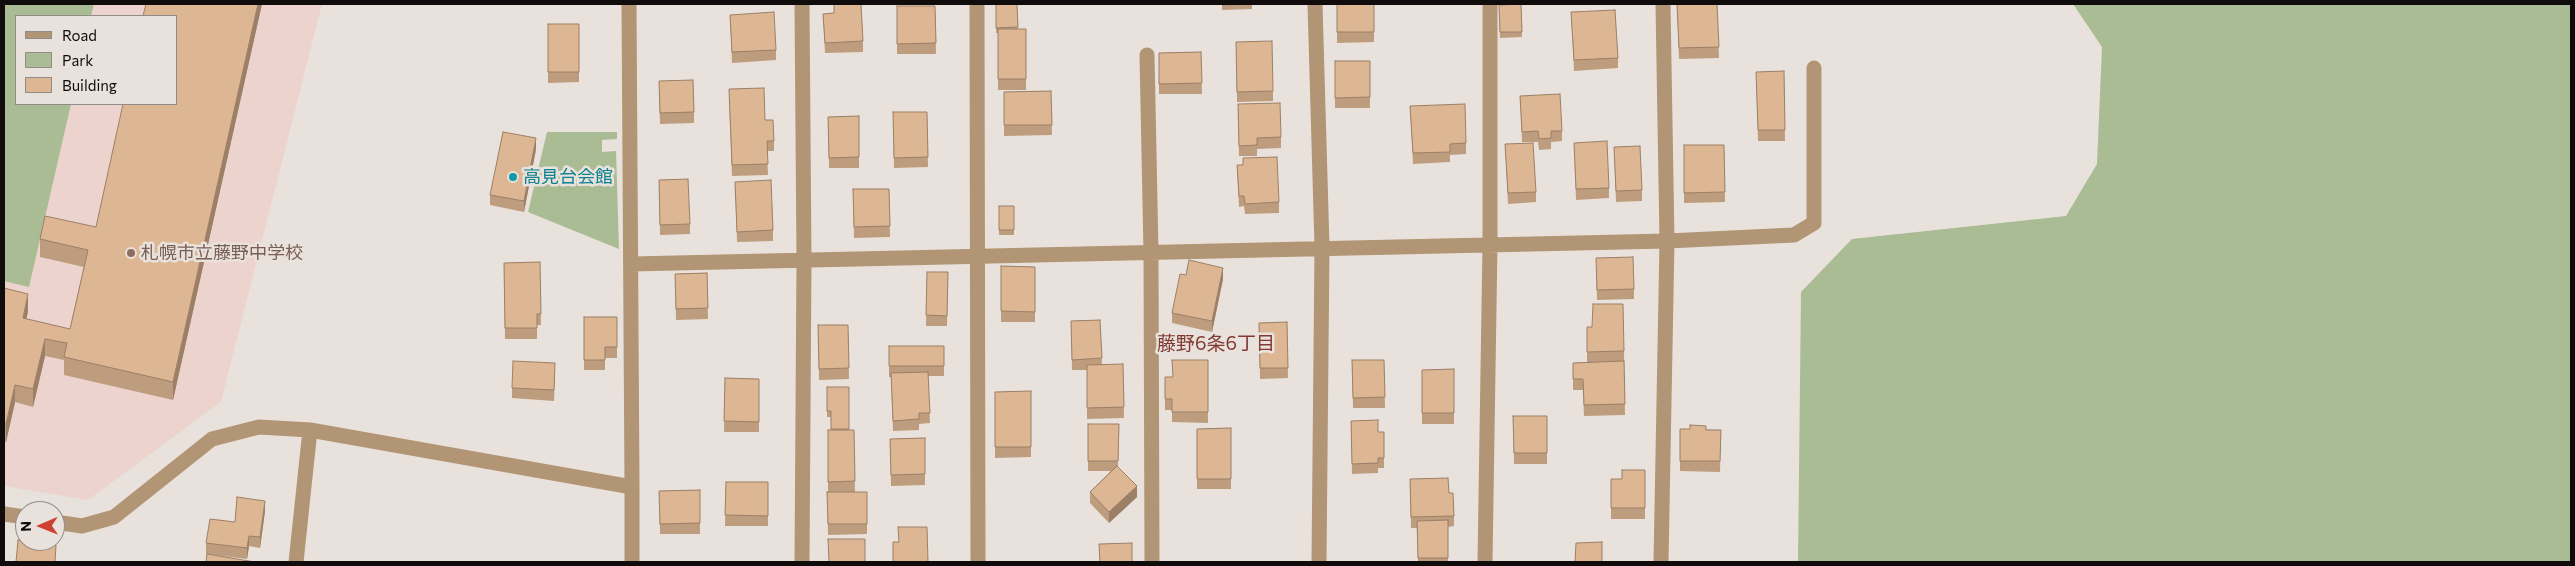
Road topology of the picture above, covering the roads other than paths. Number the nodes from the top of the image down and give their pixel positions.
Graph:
1 (629, 4) edge
2 (802, 4) edge
3 (977, 4) edge
4 (1315, 4) edge
5 (1490, 4) edge
6 (1663, 4) edge
7 (1146, 55) dead end
8 (1814, 68) dead end
9 (1667, 241) junction
10 (1490, 244) junction
11 (1322, 247) junction
12 (1151, 252) junction
13 (978, 256) junction
14 (804, 260) junction
15 (631, 264) junction
16 (310, 430) junction
17 (632, 487) junction
18 (65, 523) edge
19 (296, 562) edge
20 (632, 562) edge
21 (802, 562) edge
22 (978, 562) edge
23 (1152, 562) edge
24 (1318, 562) edge
25 (1485, 562) edge
26 (1661, 562) edge

1 - 15 street
2 - 14 street
3 - 13 street
4 - 11 street
5 - 10 street
6 - 9 street
7 - 12 street
8 - 9 street
9 - 10 street
9 - 26 street
10 - 11 street
10 - 25 street
11 - 12 street
11 - 24 street
12 - 13 street
12 - 23 street
13 - 14 street
13 - 22 street
14 - 15 street
14 - 21 street
15 - 17 street
16 - 17 street
16 - 18 street
16 - 19 street
17 - 20 street

